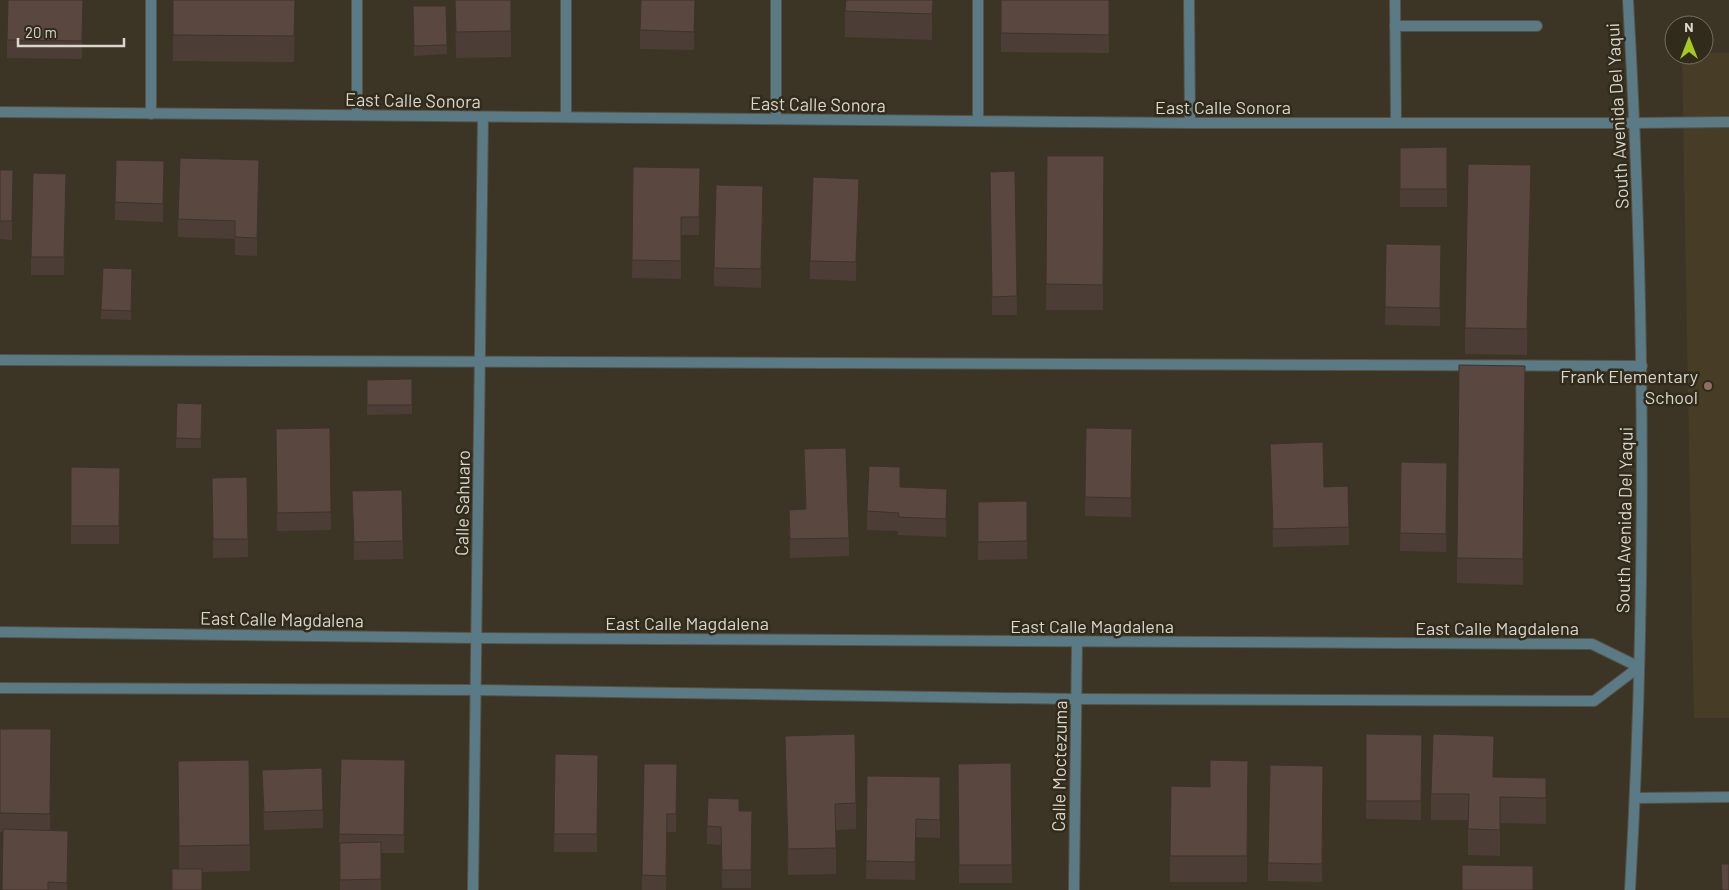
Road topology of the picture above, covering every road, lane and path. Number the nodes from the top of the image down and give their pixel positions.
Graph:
1 (151, 0) edge
2 (357, 0) edge
3 (566, 0) edge
4 (776, 0) edge
5 (978, 0) edge
6 (1189, 0) edge
7 (1395, 0) edge
8 (1628, 0) edge
9 (1395, 26) junction
10 (1537, 26) dead end
11 (0, 112) edge
12 (151, 114) junction
13 (357, 115) junction
14 (483, 117) junction
15 (566, 117) junction
16 (776, 120) junction
17 (978, 121) junction
18 (1729, 122) edge
19 (1190, 123) junction
20 (1396, 123) junction
21 (1636, 123) junction
22 (0, 360) edge
23 (480, 362) junction
24 (1642, 366) junction
25 (0, 632) edge
26 (476, 638) junction
27 (1077, 642) junction
28 (1638, 667) junction
29 (0, 688) edge
30 (476, 690) junction
31 (1076, 700) junction
32 (1729, 797) edge
33 (1636, 798) junction
34 (473, 890) edge
35 (1074, 890) edge
36 (1630, 890) edge

1 - 12 street
2 - 13 street
3 - 15 street
4 - 16 street
5 - 17 street
6 - 19 street
7 - 9 street
8 - 21 street, South Avenida Del Yaqui
9 - 10 street
9 - 20 street
11 - 12 street, East Calle Sonora
12 - 13 street, East Calle Sonora
13 - 14 street, East Calle Sonora
14 - 15 street, East Calle Sonora
14 - 23 street, Calle Sahuaro
15 - 16 street, East Calle Sonora
16 - 17 street, East Calle Sonora
17 - 19 street, East Calle Sonora
18 - 21 street, East Calle Sonora
19 - 20 street, East Calle Sonora
20 - 21 street, East Calle Sonora
21 - 24 street, South Avenida Del Yaqui
22 - 23 street
23 - 24 street
23 - 26 street, Calle Sahuaro
24 - 28 street, South Avenida Del Yaqui
25 - 26 street, East Calle Magdalena
26 - 27 street, East Calle Magdalena
26 - 30 street, Calle Sahuaro
27 - 28 street, East Calle Magdalena
27 - 31 street, Calle Moctezuma
28 - 31 street
28 - 33 street, South Avenida Del Yaqui
29 - 30 street
30 - 31 street
30 - 34 street, Calle Sahuaro
31 - 35 street, Calle Moctezuma
32 - 33 street
33 - 36 street, South Avenida Del Yaqui

